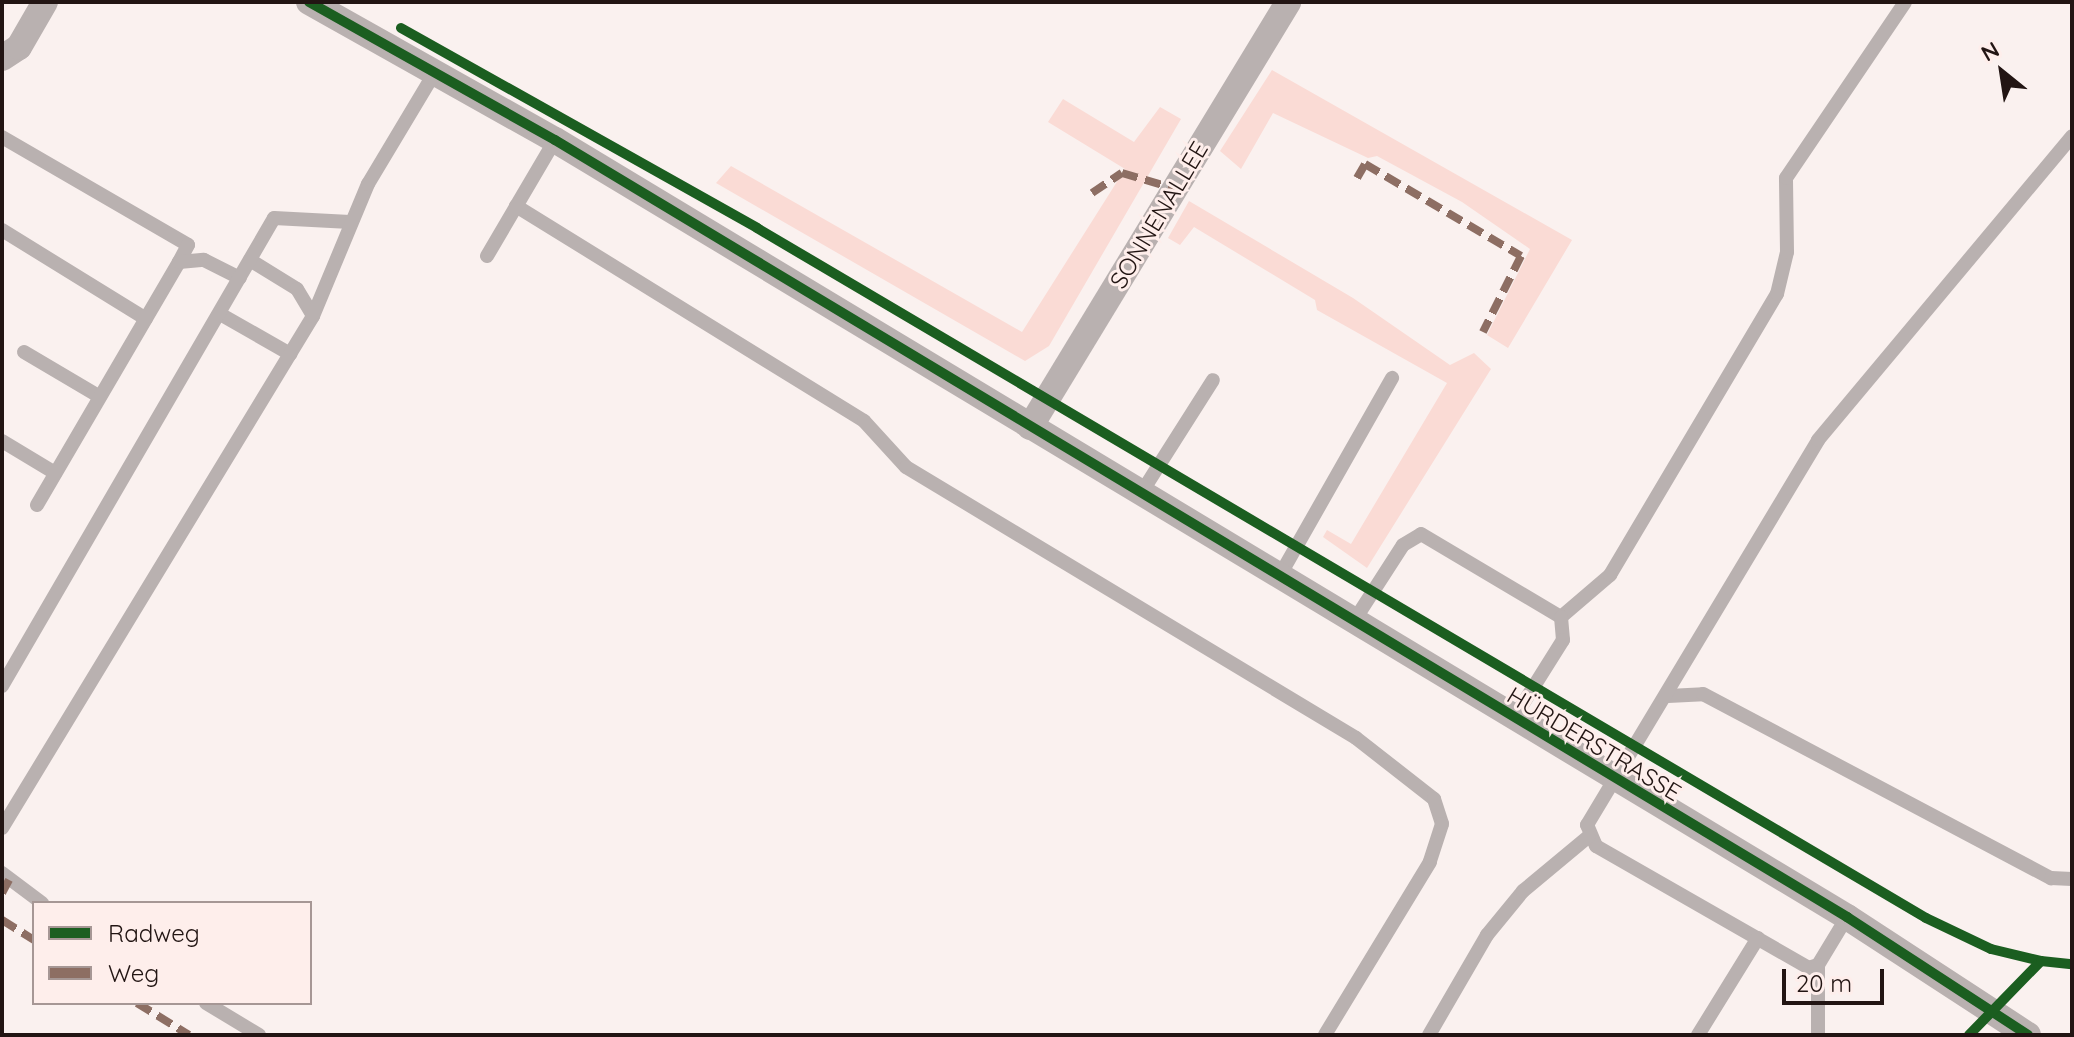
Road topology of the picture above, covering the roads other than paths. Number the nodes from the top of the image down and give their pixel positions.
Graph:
1 (45, 2) edge
2 (309, 2) edge
3 (1288, 2) edge
4 (1905, 2) edge
5 (2, 58) edge
6 (435, 72) junction
7 (2072, 136) edge
8 (2, 137) edge
9 (555, 140) junction
10 (516, 206) junction
11 (350, 222) junction
12 (2, 230) edge
13 (487, 256) dead end
14 (250, 260) junction
15 (179, 262) junction
16 (240, 278) junction
17 (220, 314) junction
18 (313, 316) junction
19 (146, 319) junction
20 (24, 352) dead end
21 (290, 354) junction
22 (1392, 378) dead end
23 (1213, 380) dead end
24 (100, 397) junction
25 (1030, 427) junction
26 (2, 441) edge
27 (55, 473) junction
28 (1140, 495) junction
29 (37, 505) dead end
30 (1279, 577) junction
31 (1561, 617) junction
32 (1354, 621) junction
33 (2, 686) edge
34 (1668, 696) junction
35 (1514, 718) junction
36 (1613, 778) junction
37 (2, 828) edge
38 (1588, 837) junction
39 (2, 873) edge
40 (2072, 879) edge
41 (39, 901) edge
42 (1847, 917) junction
43 (1758, 938) junction
44 (1818, 965) junction
45 (209, 1005) edge
46 (259, 1035) edge
47 (1325, 1035) edge
48 (1429, 1035) edge
49 (1698, 1035) edge
50 (1818, 1035) edge
51 (2028, 1035) edge

1 - 5 street
2 - 6 street, HÜRDERSTRASSE
3 - 25 street, SONNENALLEE
4 - 31 lane
6 - 9 street, HÜRDERSTRASSE
6 - 11 lane
7 - 34 lane
8 - 15 lane
9 - 10 lane
9 - 25 street, HÜRDERSTRASSE
10 - 13 lane
10 - 47 lane
11 - 14 lane
11 - 18 lane
12 - 19 lane
14 - 16 lane
14 - 18 lane
15 - 16 lane
15 - 19 lane
16 - 17 lane
17 - 21 lane
17 - 33 lane
18 - 21 lane
19 - 24 lane
20 - 24 lane
21 - 37 lane
22 - 30 lane
23 - 28 lane
24 - 27 lane
25 - 28 street, HÜRDERSTRASSE
26 - 27 lane
27 - 29 lane
28 - 30 street, HÜRDERSTRASSE
30 - 32 street, HÜRDERSTRASSE
31 - 32 lane
31 - 35 lane
32 - 35 street, HÜRDERSTRASSE
34 - 36 lane
34 - 40 lane
35 - 36 street, HÜRDERSTRASSE
36 - 38 lane
36 - 42 street, HÜRDERSTRASSE
38 - 43 lane
38 - 48 lane
39 - 41 lane
42 - 44 lane
42 - 51 street, HÜRDERSTRASSE
43 - 44 lane
43 - 49 lane
44 - 50 lane
45 - 46 lane

